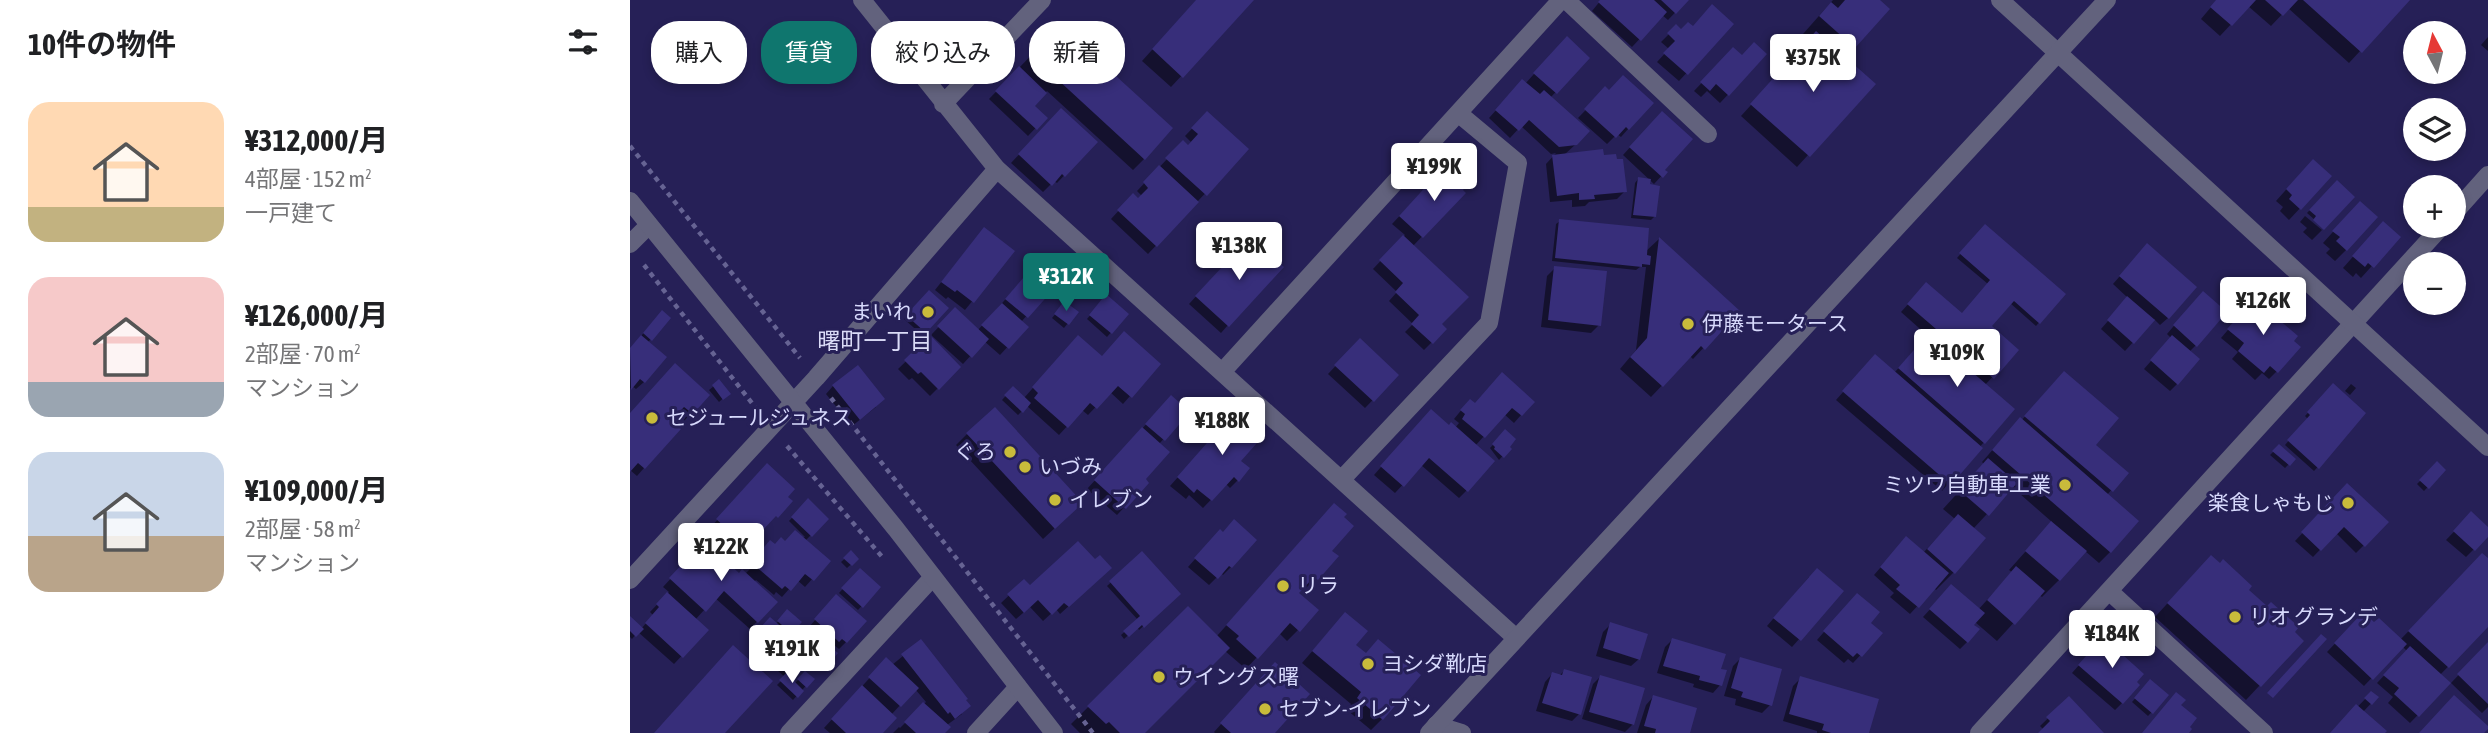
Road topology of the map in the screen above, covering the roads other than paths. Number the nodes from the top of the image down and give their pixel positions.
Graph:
1 (862, 0) edge
2 (1042, 0) edge
3 (1563, 0) edge
4 (2000, 0) edge
5 (2107, 0) edge
6 (2058, 53) junction
7 (943, 104) junction
8 (1458, 113) junction
9 (1708, 134) dead end
10 (997, 169) junction
11 (2488, 175) edge
12 (2466, 200) edge
13 (630, 201) edge
14 (649, 225) junction
15 (2431, 238) edge
16 (634, 251) edge
17 (2354, 323) junction
18 (1223, 371) junction
19 (792, 403) junction
20 (2488, 447) edge
21 (1342, 479) junction
22 (933, 577) junction
23 (630, 580) edge
24 (2109, 591) junction
25 (1516, 638) junction
26 (1018, 687) junction
27 (1433, 729) edge
28 (789, 733) edge
29 (976, 733) edge
30 (1054, 733) edge
31 (1462, 733) edge
32 (1979, 733) edge
33 (2264, 733) edge

1 - 7 street
2 - 7 street
3 - 8 street
3 - 9 street
4 - 6 street
5 - 6 street
6 - 17 street
6 - 25 street
7 - 10 street
8 - 18 street
8 - 21 street
10 - 18 street
10 - 19 street
11 - 12 street
13 - 14 street
14 - 16 street
14 - 19 street
15 - 17 street
17 - 20 street
17 - 24 street
18 - 21 street
19 - 22 street
19 - 23 street
21 - 25 street
22 - 26 street
22 - 28 street
24 - 32 street
24 - 33 street
25 - 27 street
26 - 29 street
26 - 30 street
27 - 31 street

